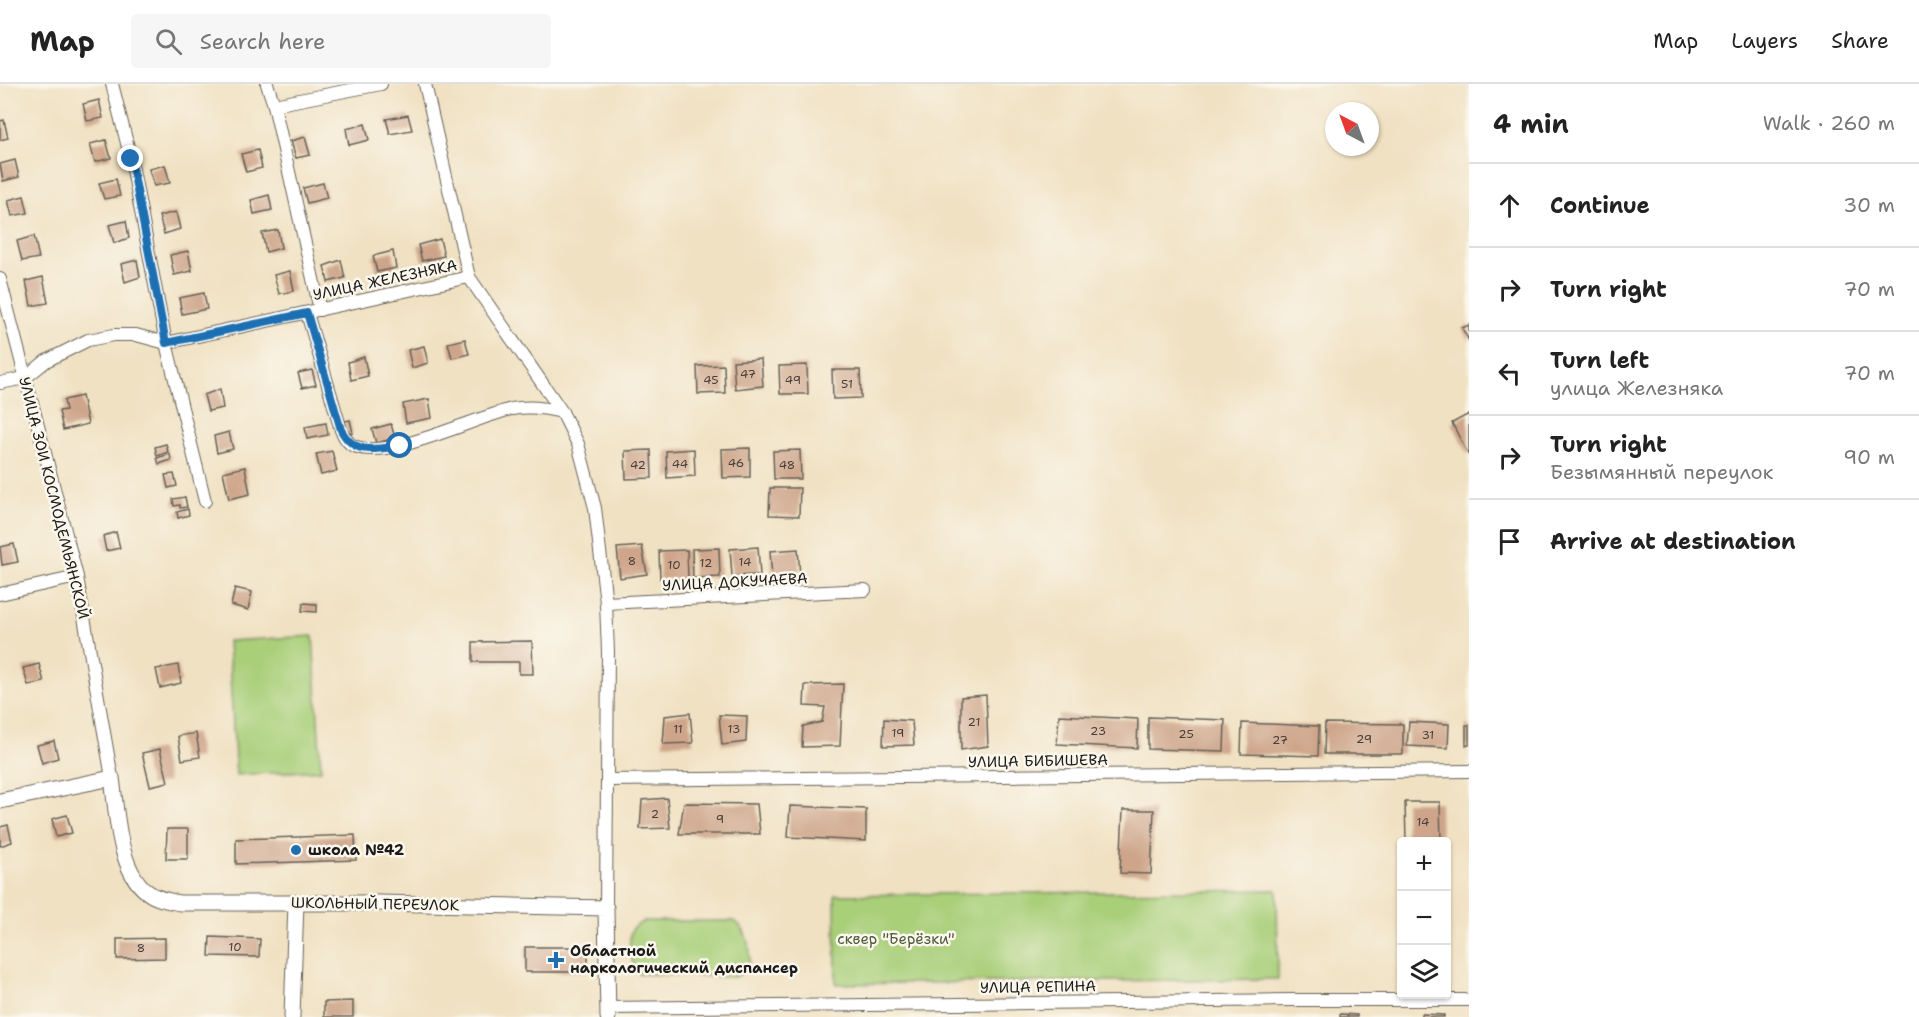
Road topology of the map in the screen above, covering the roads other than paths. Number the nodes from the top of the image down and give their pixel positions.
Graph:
1 (112, 84) edge
2 (267, 84) edge
3 (381, 84) edge
4 (425, 84) edge
5 (274, 105) junction
6 (469, 277) junction
7 (0, 279) edge
8 (313, 311) junction
9 (166, 343) junction
10 (25, 378) junction
11 (0, 383) edge
12 (562, 412) junction
13 (205, 501) dead end
14 (77, 577) junction
15 (865, 590) dead end
16 (0, 594) edge
17 (606, 603) junction
18 (1469, 771) edge
19 (112, 778) junction
20 (607, 780) junction
21 (0, 801) edge
22 (146, 891) joint
23 (296, 903) junction
24 (606, 908) junction
25 (1469, 1000) edge
26 (608, 1012) edge
27 (292, 1017) edge

1 - 9 street
2 - 5 street
3 - 5 street
4 - 6 street
5 - 8 street
6 - 8 street, УЛИЦА ЖЕЛЕЗНЯКА
6 - 12 street
7 - 10 street, УЛИЦА ЗОИ КОСМОДЕМЬЯНСКОЙ
8 - 9 street, УЛИЦА ЖЕЛЕЗНЯКА
8 - 12 street
9 - 10 street, УЛИЦА ЖЕЛЕЗНЯКА
9 - 13 street
10 - 11 street, УЛИЦА ЖЕЛЕЗНЯКА
10 - 14 street, УЛИЦА ЗОИ КОСМОДЕМЬЯНСКОЙ
12 - 17 street
14 - 16 street
14 - 19 street, УЛИЦА ЗОИ КОСМОДЕМЬЯНСКОЙ
15 - 17 street, УЛИЦА ДОКУЧАЕВА
17 - 20 street
18 - 20 street, УЛИЦА БИБИШЕВА
19 - 21 street
19 - 22 street, УЛИЦА ЗОИ КОСМОДЕМЬЯНСКОЙ
20 - 24 street
22 - 23 street, ШКОЛЬНЫЙ ПЕРЕУЛОК
23 - 24 street, ШКОЛЬНЫЙ ПЕРЕУЛОК
23 - 27 street
24 - 26 street
25 - 26 street, УЛИЦА РЕПИНА

